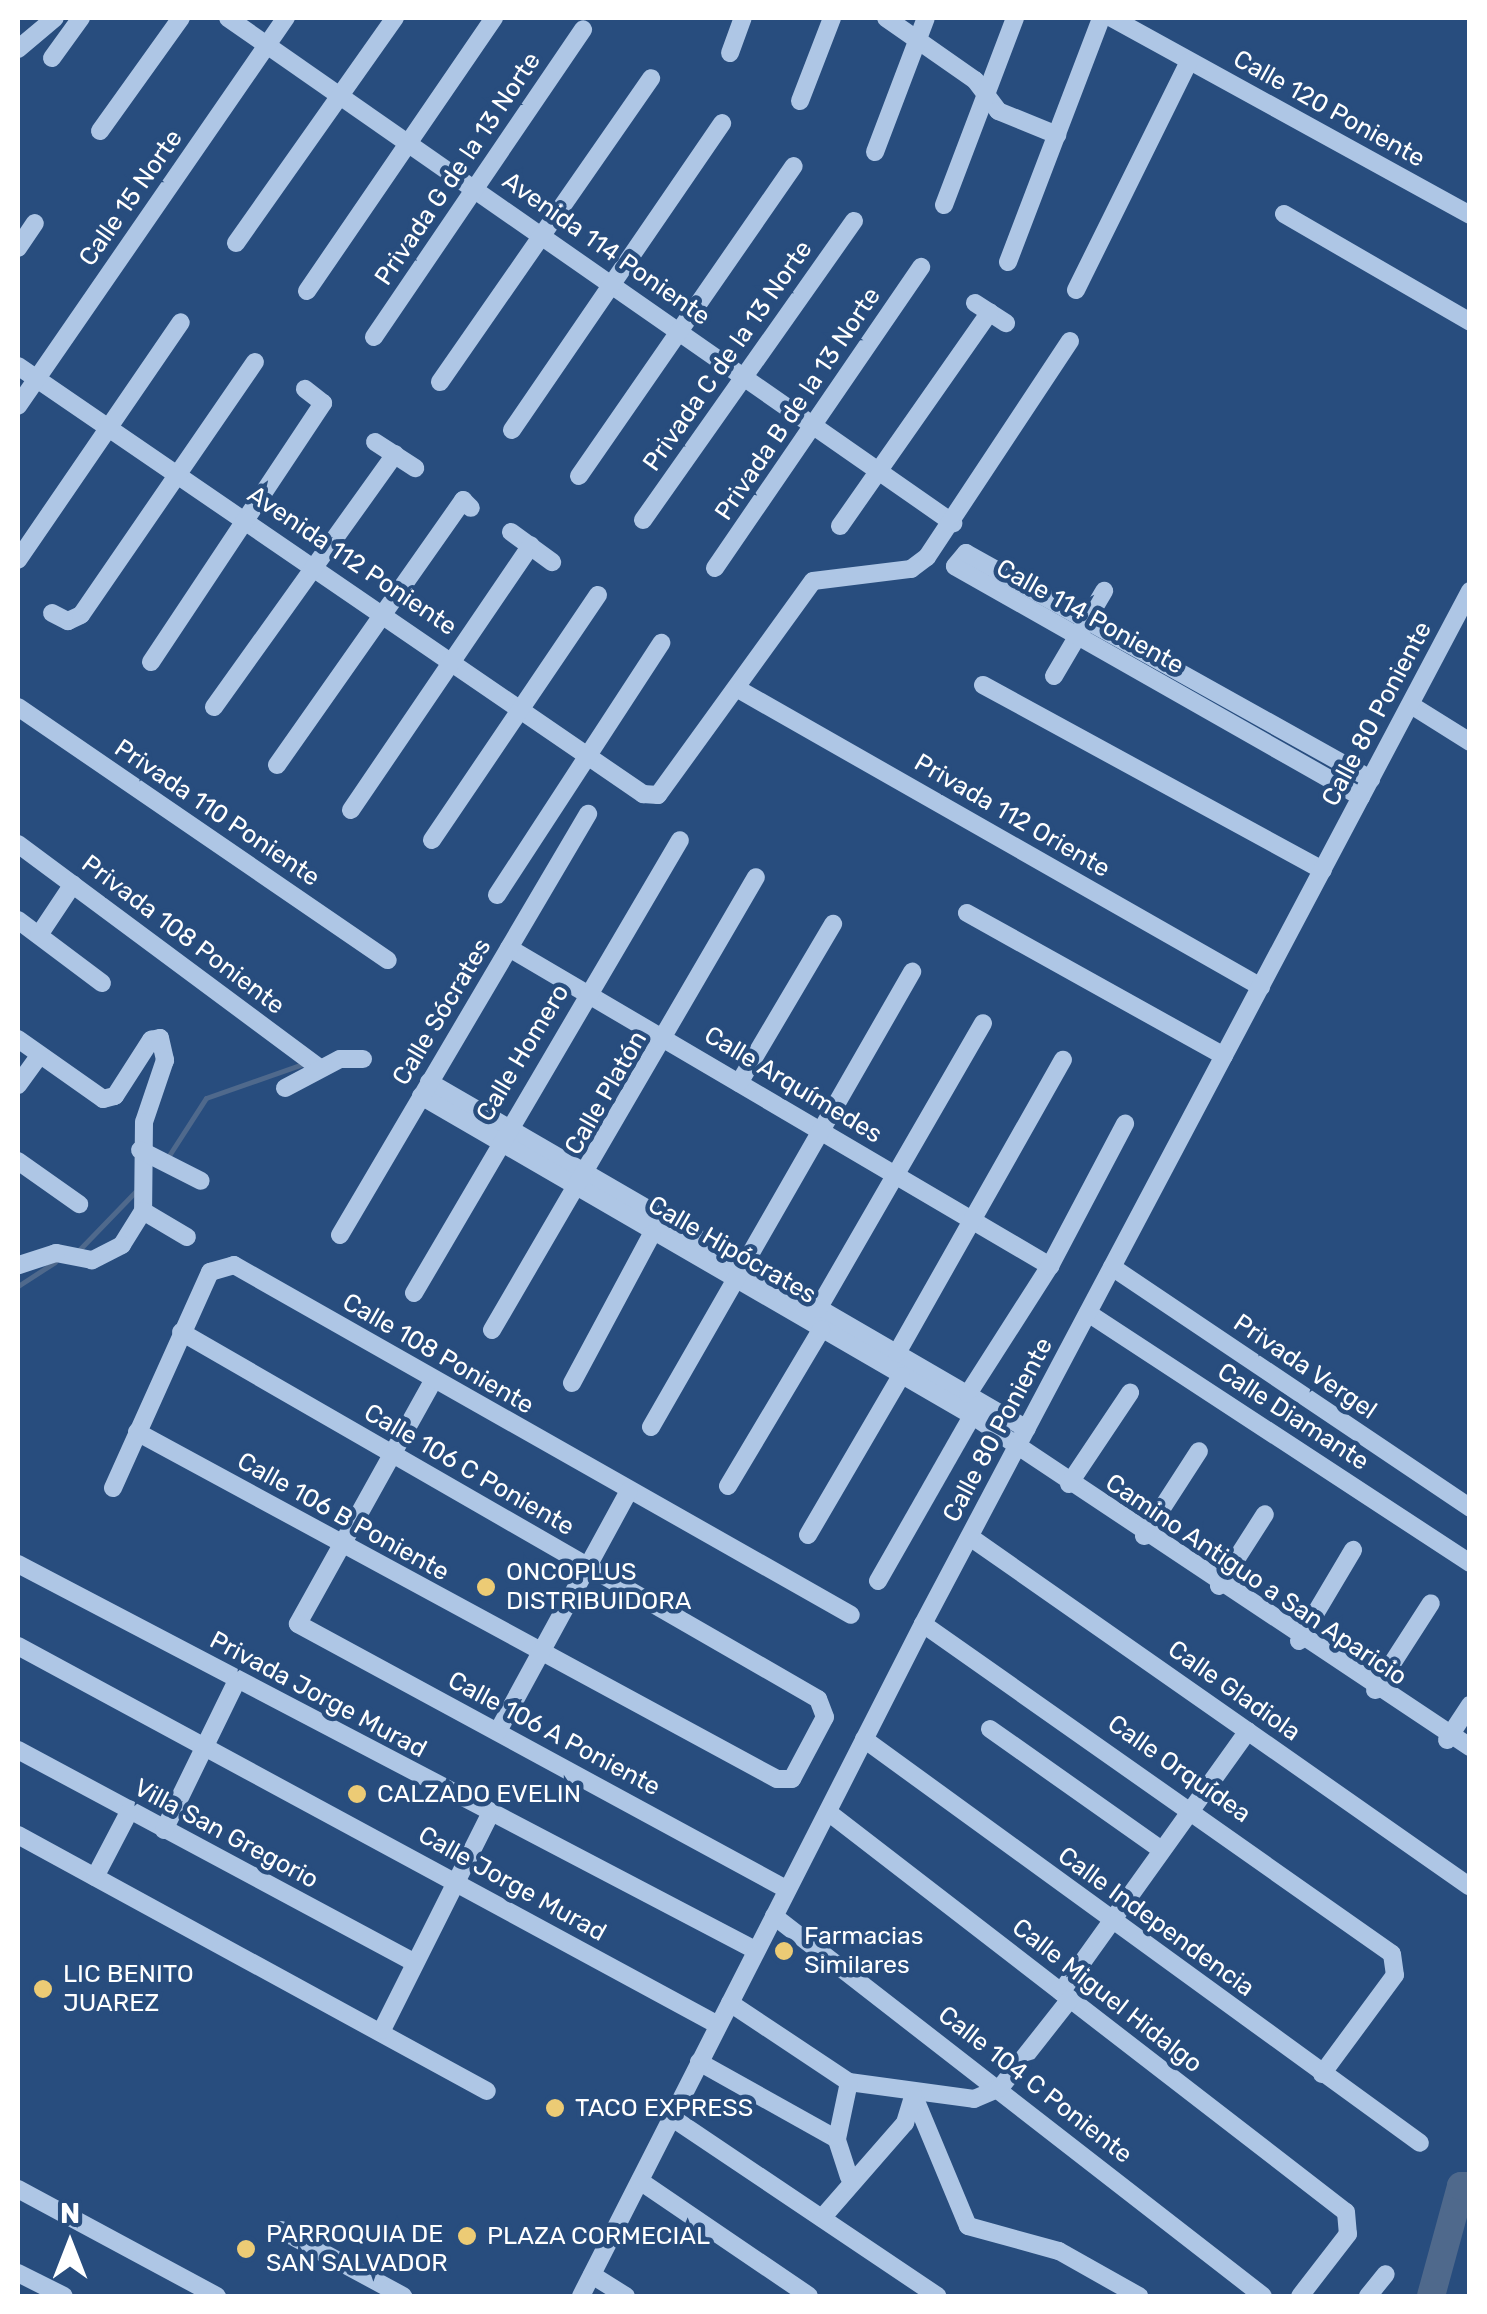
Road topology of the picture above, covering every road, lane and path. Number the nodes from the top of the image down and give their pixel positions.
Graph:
1 (55, 18) edge
2 (80, 18) edge
3 (181, 18) edge
4 (228, 18) edge
5 (286, 18) edge
6 (395, 18) edge
7 (494, 18) edge
8 (743, 18) edge
9 (832, 18) edge
10 (886, 18) edge
11 (926, 18) edge
12 (1016, 18) edge
13 (1101, 18) edge
14 (1112, 18) edge
15 (583, 29) dead end
16 (918, 40) junction
17 (267, 44) junction
18 (18, 49) edge
19 (730, 53) dead end
20 (52, 58) dead end
21 (1189, 62) junction
22 (651, 78) dead end
23 (340, 94) junction
24 (986, 95) junction
25 (800, 101) dead end
26 (722, 123) dead end
27 (100, 131) dead end
28 (1056, 136) junction
29 (407, 142) junction
30 (875, 152) dead end
31 (794, 166) dead end
32 (478, 189) junction
33 (944, 205) dead end
34 (1284, 214) dead end
35 (1470, 215) edge
36 (854, 222) dead end
37 (34, 223) dead end
38 (544, 237) junction
39 (236, 243) dead end
40 (18, 248) edge
41 (1008, 262) dead end
42 (921, 268) dead end
43 (615, 285) junction
44 (1076, 290) dead end
45 (307, 291) dead end
46 (990, 312) dead end
47 (180, 322) dead end
48 (1470, 322) edge
49 (680, 332) junction
50 (374, 337) dead end
51 (1070, 341) dead end
52 (255, 362) dead end
53 (18, 366) edge
54 (745, 376) junction
55 (36, 378) junction
56 (440, 382) dead end
57 (305, 389) dead end
58 (18, 406) edge
59 (113, 427) junction
60 (816, 427) junction
61 (512, 430) dead end
62 (375, 442) dead end
63 (395, 454) junction
64 (415, 468) dead end
65 (878, 470) junction
66 (182, 474) junction
67 (579, 476) dead end
68 (466, 504) dead end
69 (644, 520) dead end
70 (248, 522) junction
71 (953, 523) junction
72 (840, 526) dead end
73 (511, 532) dead end
74 (532, 546) junction
75 (18, 560) edge
76 (552, 562) dead end
77 (315, 568) junction
78 (714, 568) dead end
79 (1104, 591) dead end
80 (1470, 591) edge
81 (598, 595) dead end
82 (52, 614) dead end
83 (384, 614) junction
84 (1086, 621) junction
85 (1076, 638) junction
86 (661, 643) dead end
87 (452, 659) junction
88 (1156, 660) junction
89 (151, 662) dead end
90 (1054, 676) dead end
91 (1148, 678) junction
92 (984, 685) dead end
93 (738, 689) junction
94 (1411, 705) junction
95 (18, 707) edge
96 (214, 707) dead end
97 (521, 709) junction
98 (1245, 709) junction
99 (1235, 726) junction
100 (1470, 742) edge
101 (592, 754) junction
102 (277, 765) dead end
103 (1371, 779) junction
104 (1362, 797) junction
105 (350, 810) dead end
106 (588, 814) dead end
107 (432, 840) dead end
108 (680, 840) dead end
109 (18, 844) edge
110 (1323, 870) junction
111 (756, 878) dead end
112 (73, 884) junction
113 (497, 895) dead end
114 (967, 913) dead end
115 (18, 920) edge
116 (832, 924) dead end
117 (39, 935) junction
118 (509, 948) junction
119 (388, 960) dead end
120 (912, 972) dead end
121 (102, 983) dead end
122 (1261, 987) junction
123 (588, 994) junction
124 (983, 1023) dead end
125 (667, 1038) junction
126 (18, 1039) edge
127 (40, 1055) junction
128 (1224, 1056) junction
129 (363, 1059) dead end
130 (1063, 1060) dead end
131 (318, 1067) junction
132 (739, 1084) junction
133 (18, 1085) edge
134 (285, 1088) dead end
135 (425, 1089) junction
136 (1125, 1124) dead end
137 (508, 1127) junction
138 (817, 1130) junction
139 (498, 1144) junction
140 (140, 1150) junction
141 (18, 1161) edge
142 (896, 1175) junction
143 (201, 1182) dead end
144 (583, 1182) junction
145 (78, 1204) dead end
146 (143, 1211) junction
147 (976, 1223) junction
148 (652, 1234) junction
149 (340, 1235) dead end
150 (187, 1236) dead end
151 (18, 1265) edge
152 (1050, 1266) junction
153 (1112, 1268) junction
154 (738, 1272) junction
155 (414, 1293) dead end
156 (818, 1308) junction
157 (1088, 1313) junction
158 (492, 1330) dead end
159 (821, 1330) junction
160 (181, 1332) junction
161 (842, 1332) junction
162 (897, 1354) junction
163 (901, 1376) junction
164 (432, 1381) junction
165 (572, 1383) dead end
166 (1130, 1392) dead end
167 (974, 1404) junction
168 (651, 1428) dead end
169 (137, 1432) junction
170 (1022, 1437) junction
171 (1199, 1451) dead end
172 (394, 1456) junction
173 (1069, 1484) junction
174 (728, 1486) dead end
175 (113, 1488) dead end
176 (630, 1491) junction
177 (1470, 1508) edge
178 (1265, 1514) dead end
179 (808, 1535) dead end
180 (1144, 1536) junction
181 (970, 1537) junction
182 (342, 1546) junction
183 (1354, 1550) dead end
184 (1470, 1563) edge
185 (18, 1564) edge
186 (586, 1568) junction
187 (878, 1581) dead end
188 (1219, 1586) junction
189 (1431, 1603) dead end
190 (851, 1615) dead end
191 (924, 1624) junction
192 (1299, 1640) junction
193 (18, 1646) edge
194 (538, 1652) junction
195 (237, 1680) junction
196 (1375, 1690) junction
197 (1470, 1705) edge
198 (990, 1729) dead end
199 (498, 1732) junction
200 (1248, 1732) junction
201 (864, 1739) junction
202 (1447, 1740) junction
203 (206, 1746) junction
204 (1470, 1748) edge
205 (18, 1750) edge
206 (792, 1780) joint
207 (1192, 1807) junction
208 (130, 1810) junction
209 (828, 1812) junction
210 (490, 1814) junction
211 (164, 1830) junction
212 (18, 1835) edge
213 (1160, 1849) junction
214 (95, 1877) junction
215 (454, 1880) junction
216 (1468, 1886) edge
217 (786, 1889) junction
218 (774, 1916) junction
219 (1112, 1922) junction
220 (755, 1950) junction
221 (412, 1961) junction
222 (1065, 1996) junction
223 (730, 2003) junction
224 (718, 2025) junction
225 (382, 2030) junction
226 (699, 2062) junction
227 (1322, 2074) junction
228 (849, 2082) junction
229 (1000, 2088) junction
230 (487, 2091) dead end
231 (913, 2094) junction
232 (671, 2117) junction
233 (837, 2139) junction
234 (1420, 2144) dead end
235 (849, 2176) junction
236 (640, 2181) junction
237 (18, 2188) edge
238 (822, 2218) junction
239 (281, 2230) dead end
240 (18, 2273) edge
241 (1386, 2274) dead end
242 (592, 2275) junction
243 (64, 2296) edge
244 (217, 2296) edge
245 (403, 2296) edge
246 (581, 2296) edge
247 (626, 2296) edge
248 (809, 2296) edge
249 (937, 2296) edge
250 (1139, 2296) edge
251 (1263, 2296) edge
252 (1300, 2296) edge
253 (1368, 2296) edge

1 - 18 street
2 - 20 street
3 - 27 street
4 - 17 street, Avenida 114 Poniente
5 - 17 street, Calle 15 Norte
6 - 23 street
7 - 29 street
8 - 19 street
9 - 25 street
10 - 16 street
11 - 16 street
12 - 24 street
13 - 28 street
14 - 21 street, Calle 120 Poniente
15 - 32 street, Privada G de la 13 Norte
16 - 24 street
16 - 30 street
17 - 23 street, Avenida 114 Poniente
17 - 55 street, Calle 15 Norte
21 - 35 street, Calle 120 Poniente
21 - 44 street
22 - 38 street
23 - 29 street, Avenida 114 Poniente
23 - 39 street
24 - 28 street
24 - 33 street
26 - 43 street
28 - 41 street
29 - 32 street, Avenida 114 Poniente
29 - 45 street
31 - 49 street
32 - 38 street, Avenida 114 Poniente
32 - 50 street, Privada G de la 13 Norte
34 - 48 street
36 - 54 street, Privada C de la 13 Norte
37 - 40 street
38 - 43 street, Avenida 114 Poniente
38 - 56 street
42 - 60 street, Privada B de la 13 Norte
43 - 49 street, Avenida 114 Poniente
43 - 61 street
46 - 65 street
47 - 59 street
49 - 54 street, Avenida 114 Poniente
49 - 67 street
51 - 71 street
52 - 66 street
53 - 55 street, Avenida 112 Poniente
54 - 60 street, Avenida 114 Poniente
54 - 69 street, Privada C de la 13 Norte
55 - 58 street, Calle 15 Norte
55 - 59 street, Avenida 112 Poniente
57 - 70 street
59 - 66 street, Avenida 112 Poniente
59 - 75 street
60 - 65 street, Avenida 114 Poniente
60 - 78 street, Privada B de la 13 Norte
62 - 63 street
63 - 64 street
63 - 77 street
65 - 71 street, Avenida 114 Poniente
65 - 72 street
66 - 70 street, Avenida 112 Poniente
66 - 82 street
68 - 83 street
70 - 77 street, Avenida 112 Poniente
70 - 89 street
71 - 93 street
73 - 74 street
74 - 76 street
74 - 87 street
77 - 83 street, Avenida 112 Poniente
77 - 96 street
79 - 84 street
80 - 94 street, Calle 80 Poniente
81 - 97 street
83 - 87 street, Avenida 112 Poniente
83 - 102 street
84 - 85 street
84 - 85 street, Calle 114 Poniente
84 - 88 street, Calle 114 Poniente
85 - 90 street
85 - 91 street, Calle 114 Poniente
86 - 101 street
87 - 97 street, Avenida 112 Poniente
87 - 105 street
88 - 91 street
88 - 98 street, Calle 114 Poniente
91 - 99 street, Calle 114 Poniente
92 - 110 street
93 - 101 street, Avenida 112 Poniente
93 - 122 street, Privada 112 Oriente
94 - 100 street
94 - 103 street, Calle 80 Poniente
95 - 119 street, Privada 110 Poniente
97 - 101 street, Avenida 112 Poniente
97 - 107 street
98 - 99 street
98 - 103 street, Calle 114 Poniente
99 - 104 street, Calle 114 Poniente
101 - 113 street
103 - 104 street, Calle 80 Poniente
104 - 110 street, Calle 80 Poniente
106 - 118 street, Calle Sócrates
108 - 123 street, Calle Homero
109 - 112 street, Privada 108 Poniente
110 - 122 street, Calle 80 Poniente
111 - 125 street, Calle Platón
112 - 117 street
112 - 131 street, Privada 108 Poniente
114 - 128 street
115 - 117 street
116 - 132 street
117 - 121 street
118 - 123 street, Calle Arquímedes
118 - 135 street, Calle Sócrates
120 - 138 street
122 - 128 street, Calle 80 Poniente
123 - 125 street, Calle Arquímedes
123 - 137 street, Calle Homero
124 - 142 street
125 - 132 street, Calle Arquímedes
125 - 144 street, Calle Platón
126 - 127 street
127 - 133 street
127 - 140 street
128 - 153 street, Calle 80 Poniente
129 - 131 street
130 - 147 street
131 - 134 street
132 - 138 street, Calle Arquímedes
135 - 137 street, Calle Hipócrates
135 - 139 street, Calle Hipócrates
135 - 149 street, Calle Sócrates
136 - 152 street
137 - 139 street, Calle Homero
137 - 144 street, Calle Hipócrates
138 - 142 street, Calle Arquímedes
138 - 154 street
139 - 144 street, Calle Hipócrates
139 - 155 street, Calle Homero
140 - 143 street
140 - 146 street
141 - 145 street
142 - 147 street, Calle Arquímedes
142 - 156 street
144 - 148 street, Calle Hipócrates
144 - 154 street, Calle Hipócrates
144 - 158 street, Calle Platón
146 - 150 street
146 - 151 street
147 - 152 street, Calle Arquímedes
147 - 162 street
148 - 154 street, Calle Hipócrates
148 - 165 street
152 - 167 street
153 - 157 street, Calle 80 Poniente
153 - 177 street, Privada Vergel
154 - 156 street, Calle Hipócrates
154 - 159 street, Calle Hipócrates
154 - 168 street
156 - 161 street, Calle Hipócrates
157 - 170 street, Calle 80 Poniente
157 - 184 street, Calle Diamante
159 - 161 street, Calle Hipócrates
159 - 174 street
160 - 164 street, Calle 108 Poniente
160 - 169 street
160 - 172 street, Calle 106 C Poniente
161 - 162 street, Calle Hipócrates
161 - 163 street, Calle Hipócrates
162 - 167 street, Calle Hipócrates
163 - 167 street, Calle Hipócrates
163 - 179 street
164 - 172 street
164 - 176 street, Calle 108 Poniente
166 - 173 street
167 - 170 street, Calle Hipócrates
167 - 187 street
169 - 175 street
169 - 182 street, Calle 106 B Poniente
170 - 173 street, Camino Antiguo a San Aparicio
170 - 181 street, Calle 80 Poniente
171 - 180 street
172 - 182 street
172 - 186 street, Calle 106 C Poniente
173 - 180 street, Camino Antiguo a San Aparicio
176 - 186 street
176 - 190 street, Calle 108 Poniente
178 - 188 street
180 - 188 street, Camino Antiguo a San Aparicio
181 - 191 street, Calle 80 Poniente
181 - 200 street, Calle Gladiola
182 - 194 street, Calle 106 B Poniente
182 - 199 street, Calle 106 A Poniente
183 - 192 street
185 - 195 street, Privada Jorge Murad
186 - 194 street
186 - 206 street, Calle 106 C Poniente
188 - 192 street, Camino Antiguo a San Aparicio
189 - 196 street
191 - 201 street, Calle 80 Poniente
191 - 207 street, Calle Orquídea
192 - 196 street, Camino Antiguo a San Aparicio
193 - 203 street, Calle Jorge Murad
194 - 199 street
194 - 206 street, Calle 106 B Poniente
195 - 203 street
195 - 210 street, Privada Jorge Murad
196 - 202 street, Camino Antiguo a San Aparicio
197 - 202 street
198 - 213 street
199 - 217 street, Calle 106 A Poniente
200 - 207 street
200 - 216 street, Calle Gladiola
201 - 209 street, Calle 80 Poniente
201 - 219 street, Calle Independencia
202 - 204 street, Camino Antiguo a San Aparicio
203 - 211 street
203 - 215 street, Calle Jorge Murad
205 - 208 street, Villa San Gregorio
207 - 213 street
207 - 227 street, Calle Orquídea
208 - 211 street, Villa San Gregorio
208 - 214 street
209 - 217 street, Calle 80 Poniente
209 - 222 street, Calle Miguel Hidalgo
210 - 215 street
210 - 220 street, Privada Jorge Murad
211 - 221 street, Villa San Gregorio
212 - 214 street
213 - 219 street
214 - 225 street
215 - 221 street
215 - 224 street, Calle Jorge Murad
217 - 218 street, Calle 80 Poniente
218 - 220 street, Calle 80 Poniente
218 - 229 street, Calle 104 C Poniente
219 - 222 street
219 - 227 street, Calle Independencia
220 - 223 street, Calle 80 Poniente
221 - 225 street
222 - 229 street
222 - 252 street, Calle Miguel Hidalgo
223 - 224 street, Calle 80 Poniente
223 - 228 street
224 - 226 street, Calle 80 Poniente
225 - 230 street
226 - 232 street, Calle 80 Poniente
226 - 233 street
227 - 234 street, Calle Independencia
228 - 231 street
228 - 233 street
229 - 231 street
229 - 251 street, Calle 104 C Poniente
231 - 235 street
231 - 250 street
232 - 236 street, Calle 80 Poniente
232 - 238 street
233 - 235 street
235 - 238 street
236 - 242 street, Calle 80 Poniente
236 - 248 street
237 - 244 street
238 - 249 street
239 - 245 street
240 - 243 street
241 - 253 street
242 - 246 street, Calle 80 Poniente
242 - 247 street

